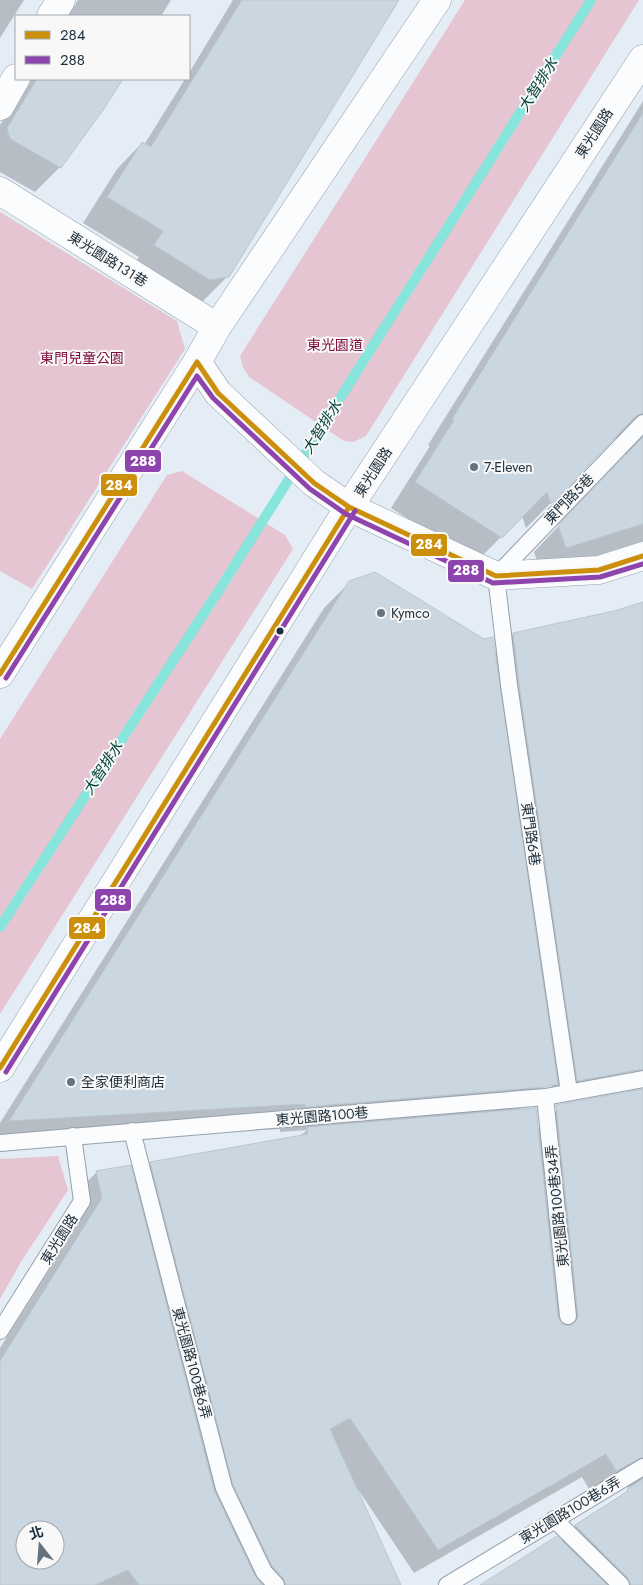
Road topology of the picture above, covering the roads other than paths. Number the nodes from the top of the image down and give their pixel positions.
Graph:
1 (61, 0) edge
2 (437, 0) edge
3 (52, 15) edge
4 (643, 59) edge
5 (15, 80) edge
6 (0, 106) edge
7 (0, 191) edge
8 (217, 327) junction
9 (197, 362) junction
10 (643, 423) edge
11 (349, 507) junction
12 (643, 556) edge
13 (496, 576) junction
14 (0, 674) edge
15 (0, 1068) edge
16 (643, 1079) edge
17 (569, 1092) junction
18 (545, 1097) junction
19 (132, 1131) junction
20 (73, 1136) junction
21 (0, 1143) edge
22 (568, 1316) dead end
23 (0, 1331) edge
24 (643, 1467) edge
25 (554, 1519) junction
26 (276, 1585) edge
27 (447, 1585) edge
28 (620, 1585) edge

1 - 3 street
2 - 8 street
4 - 11 street, 東光園路
5 - 6 street
7 - 8 street, 東光園路131巷
8 - 9 street
9 - 11 street
9 - 14 street
10 - 13 lane, 東門路5巷
11 - 13 street
11 - 15 street, 東光園路
12 - 13 street
13 - 17 lane, 東門路6巷
16 - 17 lane, 東光園路100巷
17 - 18 lane, 東光園路100巷
18 - 19 lane, 東光園路100巷
18 - 22 lane, 東光園路100巷34弄
19 - 20 lane, 東光園路100巷
19 - 26 lane, 東光園路100巷6弄
20 - 21 lane, 東光園路100巷
20 - 23 lane, 東光園路
24 - 25 lane, 東光園路100巷6弄
25 - 27 lane, 東光園路100巷6弄
25 - 28 lane

